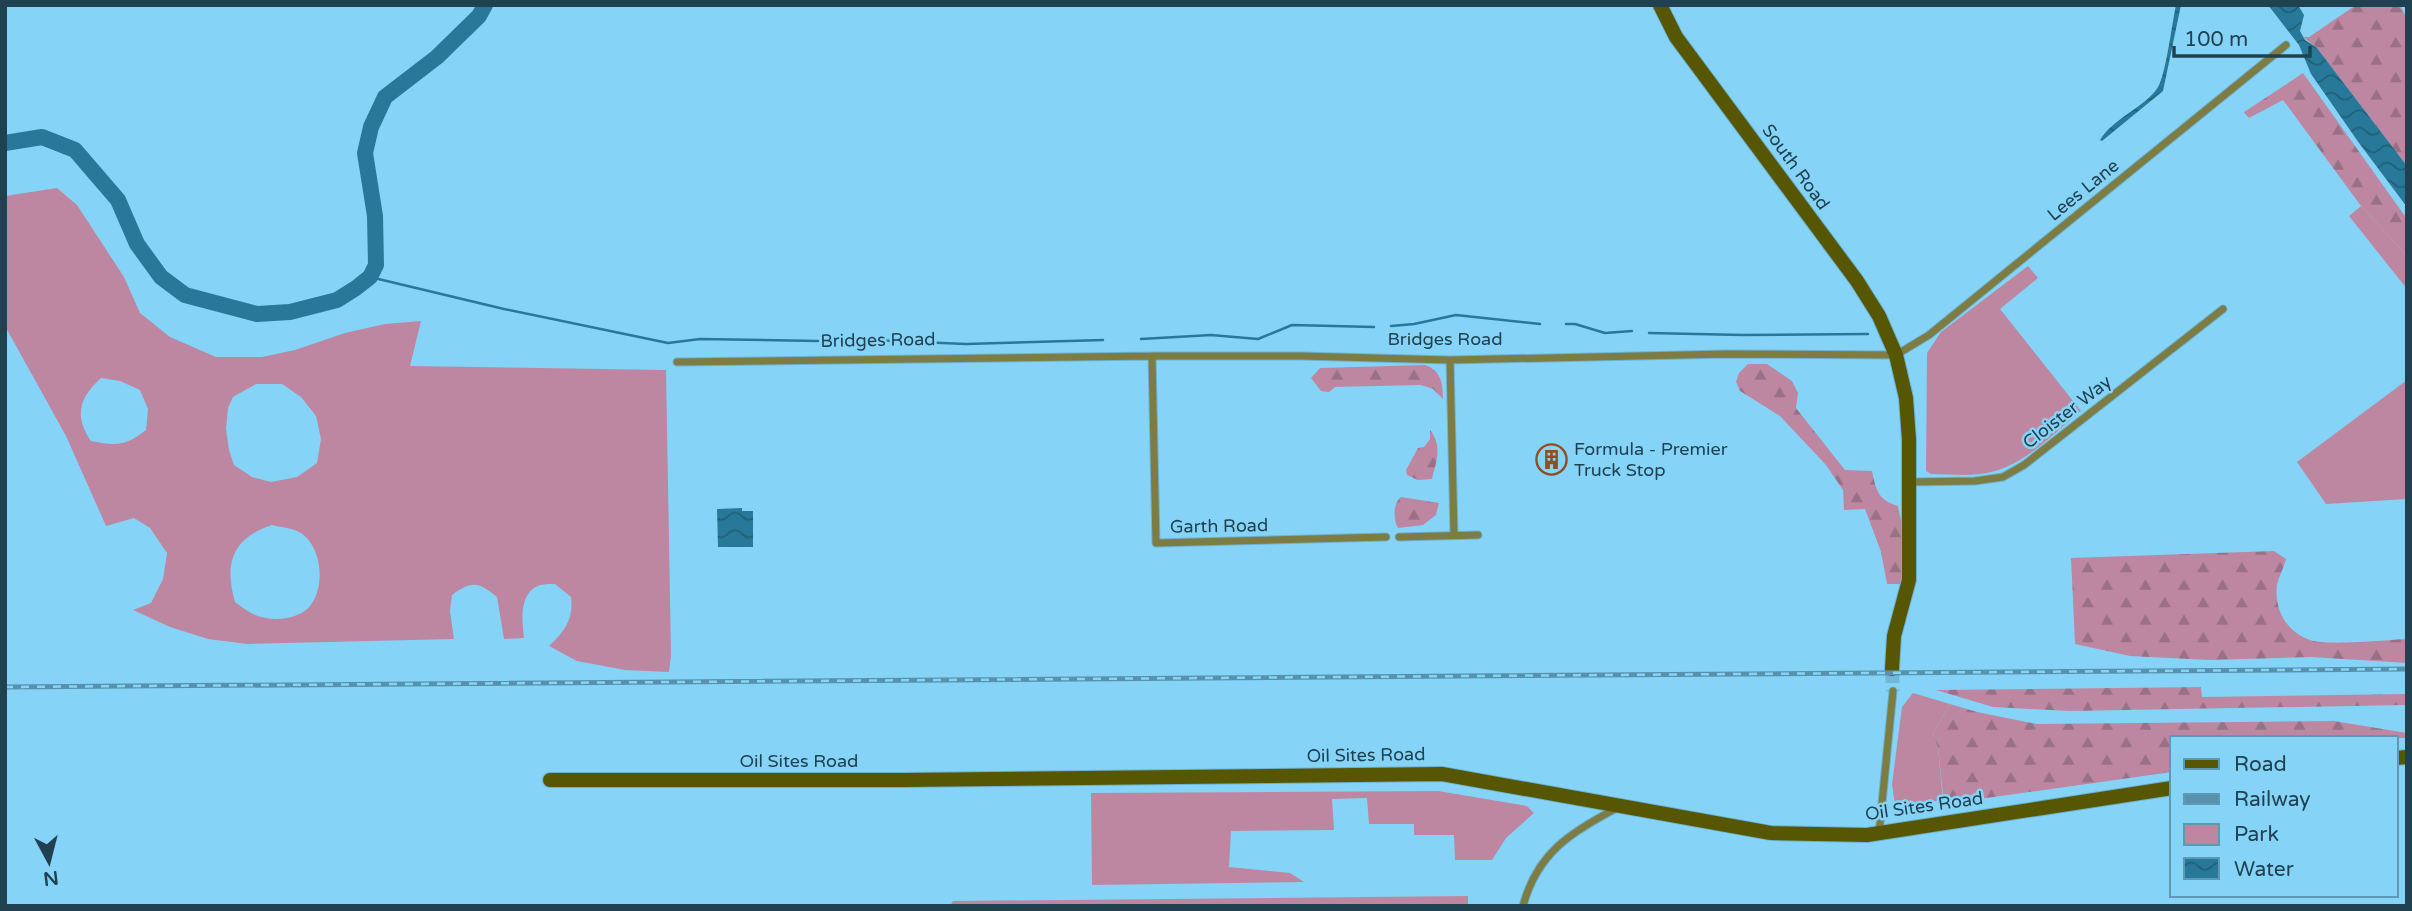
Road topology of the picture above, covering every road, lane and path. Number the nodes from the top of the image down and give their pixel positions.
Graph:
1 (1660, 5) edge
2 (2286, 45) dead end
3 (2223, 309) dead end
4 (1896, 355) junction
5 (1152, 356) junction
6 (1450, 360) junction
7 (677, 362) dead end
8 (1909, 482) junction
9 (1478, 535) dead end
10 (1454, 536) junction
11 (1386, 537) dead end
12 (1399, 537) dead end
13 (1892, 669) tunnel mouth
14 (1893, 691) tunnel mouth
15 (550, 780) dead end
16 (2170, 788) edge
17 (1620, 806) junction
18 (1878, 835) junction
19 (1523, 906) edge

1 - 4 street, South Road
2 - 4 street, Lees Lane
3 - 8 street, Cloister Way
4 - 6 street, Bridges Road
4 - 8 street
5 - 6 street, Bridges Road
5 - 7 street, Bridges Road
5 - 11 street, Garth Road
6 - 10 street
8 - 13 street
9 - 10 street
10 - 12 street
14 - 18 street
15 - 17 street, Oil Sites Road
16 - 18 street, Oil Sites Road
17 - 18 street, Oil Sites Road
17 - 19 street

